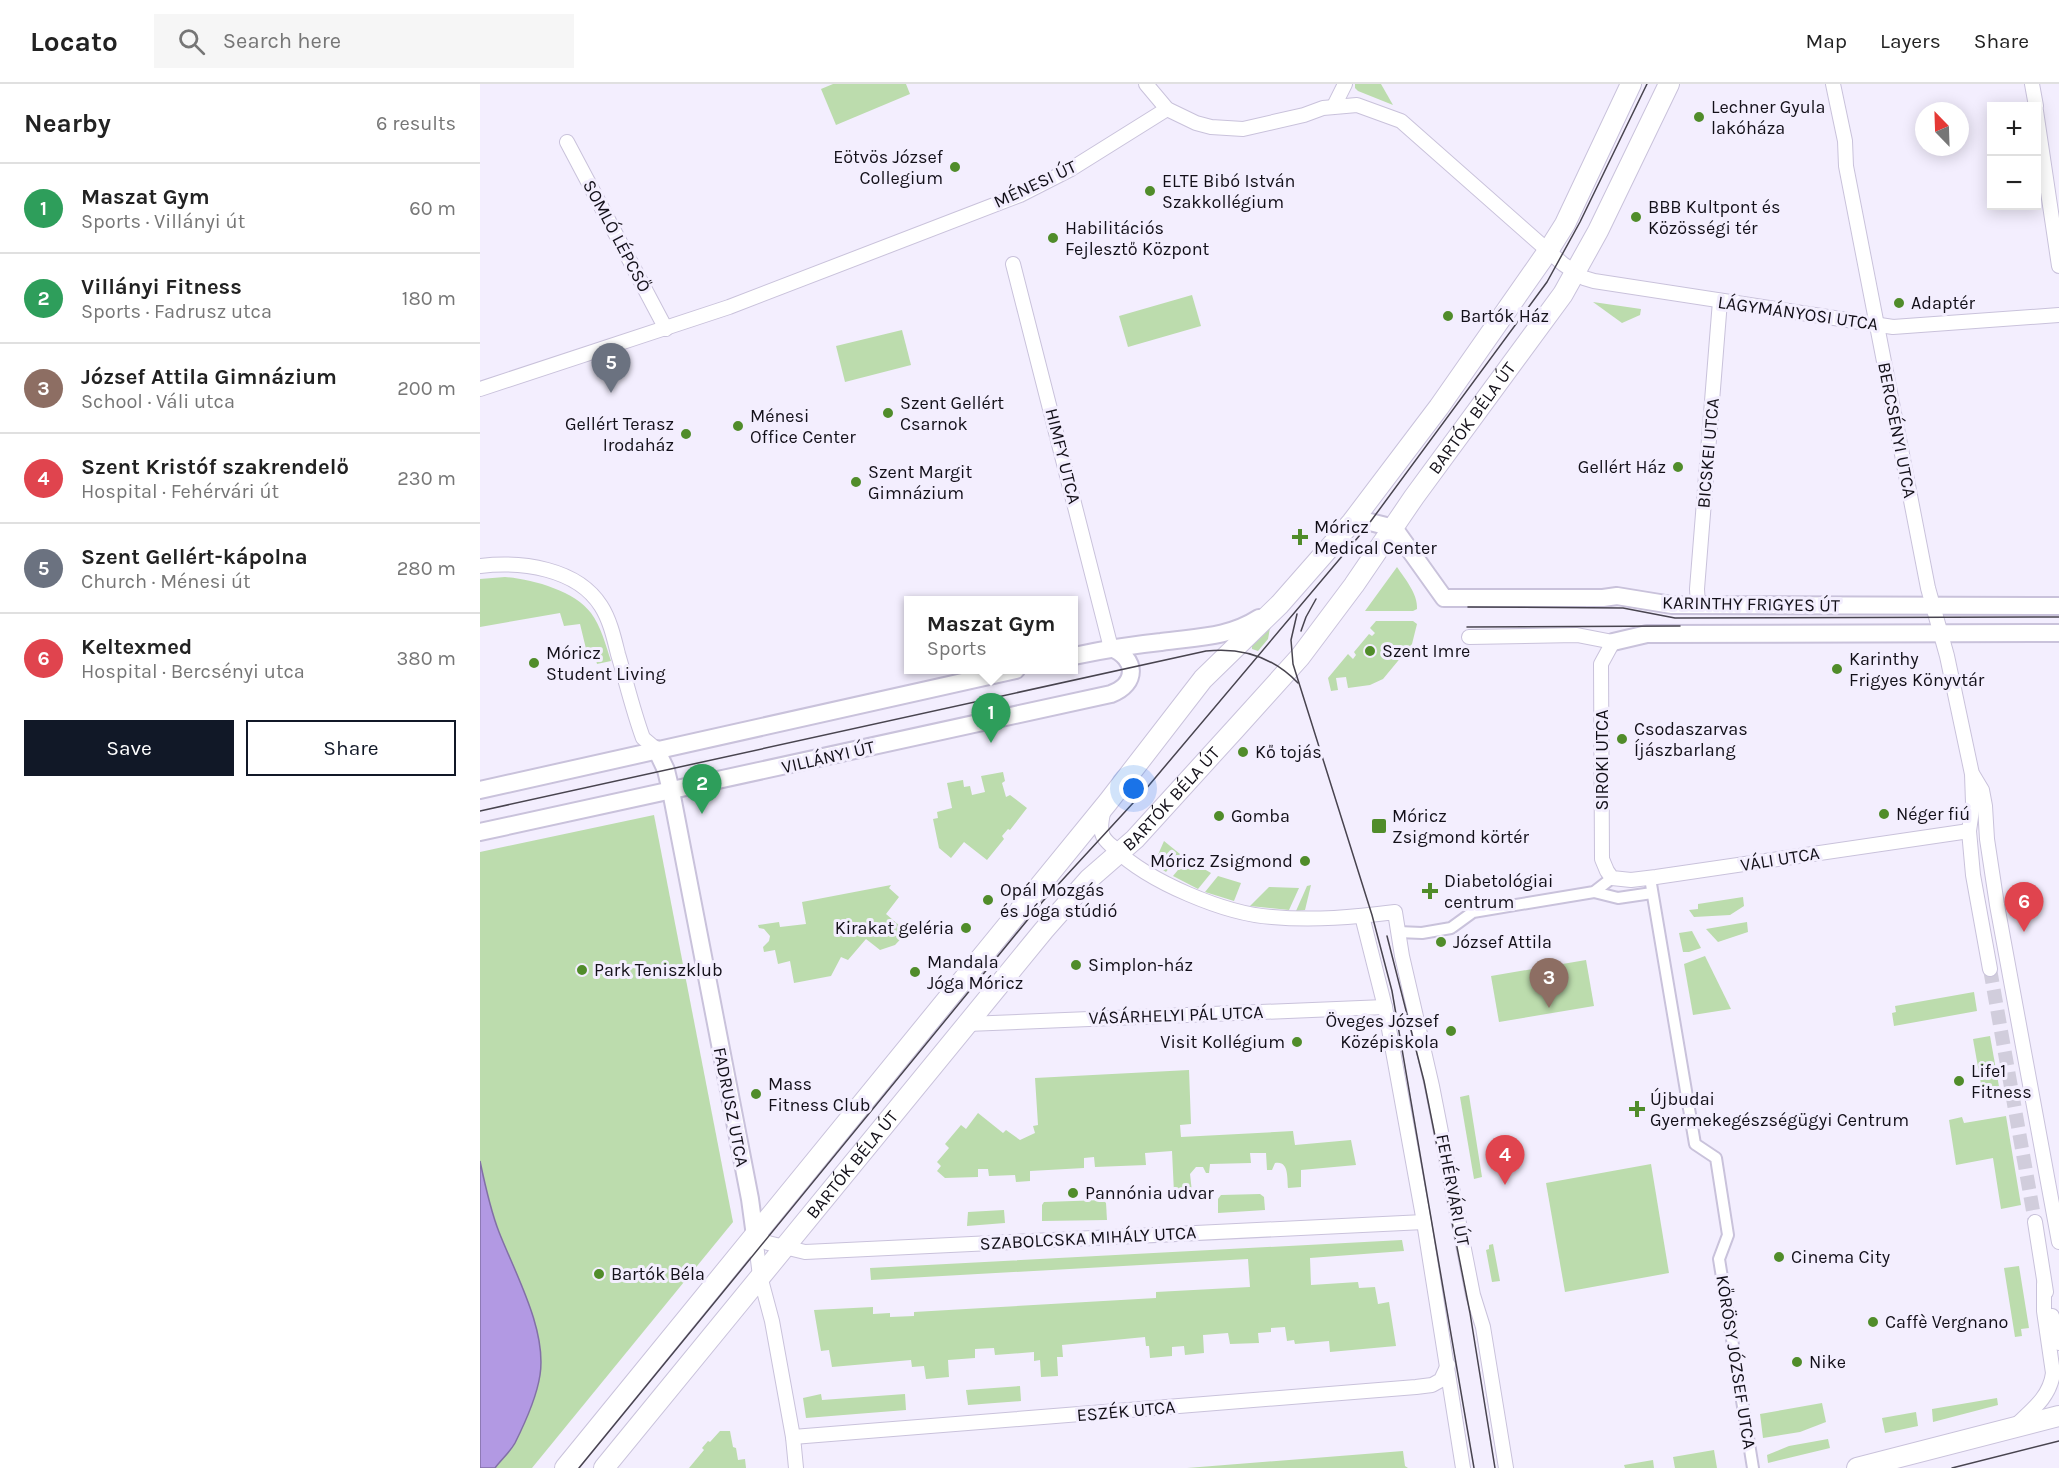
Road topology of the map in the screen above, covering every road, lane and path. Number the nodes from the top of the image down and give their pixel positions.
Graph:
1 (1146, 84) edge
2 (1345, 84) edge
3 (1631, 84) edge
4 (1670, 84) edge
5 (1833, 84) edge
6 (2032, 84) edge
7 (2035, 102) edge
8 (1334, 106) junction
9 (1167, 109) junction
10 (2041, 139) edge
11 (567, 142) dead end
12 (1548, 251) junction
13 (1013, 264) dead end
14 (2059, 266) edge
15 (1576, 273) junction
16 (1720, 301) junction
17 (2059, 315) edge
18 (1877, 324) junction
19 (666, 329) junction
20 (480, 389) edge
21 (1352, 522) junction
22 (1394, 528) junction
23 (480, 566) edge
24 (1280, 604) junction
25 (1698, 605) junction
26 (1933, 606) junction
27 (2059, 606) edge
28 (1941, 633) junction
29 (2059, 633) edge
30 (1468, 637) dead end
31 (1613, 642) junction
32 (1111, 648) junction
33 (1078, 655) edge
34 (994, 674) edge
35 (656, 749) junction
36 (1972, 774) junction
37 (480, 790) edge
38 (670, 791) junction
39 (1105, 807) junction
40 (1969, 831) junction
41 (480, 832) edge
42 (1119, 853) junction
43 (1612, 878) junction
44 (1650, 878) junction
45 (1594, 892) junction
46 (1652, 893) junction
47 (1362, 916) junction
48 (1398, 932) junction
49 (1990, 969) tunnel mouth
50 (1385, 1007) junction
51 (967, 1024) junction
52 (1424, 1222) junction
53 (2035, 1222) tunnel mouth
54 (755, 1236) junction
55 (2059, 1242) edge
56 (784, 1247) junction
57 (760, 1276) junction
58 (2044, 1284) junction
59 (2059, 1343) edge
60 (1448, 1365) junction
61 (2059, 1416) edge
62 (2013, 1428) junction
63 (793, 1437) junction
64 (565, 1468) edge
65 (604, 1468) edge
66 (796, 1468) edge
67 (1463, 1468) edge
68 (1506, 1468) edge
69 (1753, 1468) edge
70 (1857, 1468) edge

1 - 9 street
2 - 8 street
3 - 12 main road, BARTÓK BÉLA ÚT
4 - 15 main road, BARTÓK BÉLA ÚT
5 - 18 street, BERCSÉNYI UTCA
6 - 7 street
8 - 9 street
8 - 12 street
9 - 19 street, MÉNESI ÚT
10 - 14 street
11 - 19 street, SOMLÓ LÉPCSŐ
12 - 15 street, LÁGYMÁNYOSI UTCA
12 - 21 main road, BARTÓK BÉLA ÚT
13 - 32 street, HIMFY UTCA
15 - 16 street, LÁGYMÁNYOSI UTCA
15 - 22 main road, BARTÓK BÉLA ÚT
16 - 18 street, LÁGYMÁNYOSI UTCA
16 - 25 street, BICSKEI UTCA
17 - 18 street, LÁGYMÁNYOSI UTCA
18 - 26 street, BERCSÉNYI UTCA
19 - 20 street, MÉNESI ÚT
21 - 22 street
21 - 24 main road, BARTÓK BÉLA ÚT
22 - 25 street, KARINTHY FRIGYES ÚT
22 - 42 main road, BARTÓK BÉLA ÚT
23 - 35 street
24 - 32 street
24 - 39 main road, BARTÓK BÉLA ÚT
25 - 26 street, KARINTHY FRIGYES ÚT
26 - 27 street, KARINTHY FRIGYES ÚT
26 - 28 street, BERCSÉNYI UTCA
28 - 29 street, KARINTHY FRIGYES ÚT
28 - 31 street, KARINTHY FRIGYES ÚT
28 - 36 street, BERCSÉNYI UTCA
30 - 31 street, KARINTHY FRIGYES ÚT
31 - 43 street, SIROKI UTCA
32 - 33 street
32 - 38 street, VILLÁNYI ÚT
34 - 35 street
35 - 37 street
35 - 38 street, FADRUSZ UTCA
36 - 40 street, BERCSÉNYI UTCA
36 - 55 street, BERCSÉNYI UTCA
38 - 41 street, VILLÁNYI ÚT
38 - 54 street, FADRUSZ UTCA
39 - 42 street
39 - 54 main road, BARTÓK BÉLA ÚT
40 - 44 street, VÁLI UTCA
40 - 49 street, BERCSÉNYI UTCA
42 - 47 street
42 - 51 main road, BARTÓK BÉLA ÚT
43 - 44 street, VÁLI UTCA
43 - 45 street
44 - 46 street, KŐRÖSY JÓZSEF UTCA
45 - 46 street
45 - 48 street
46 - 69 street, KŐRÖSY JÓZSEF UTCA
47 - 48 street, FEHÉRVÁRI ÚT
47 - 50 street
48 - 68 street, FEHÉRVÁRI ÚT
50 - 51 street, VÁSÁRHELYI PÁL UTCA
50 - 52 street, FEHÉRVÁRI ÚT
51 - 56 main road, BARTÓK BÉLA ÚT
52 - 56 street, SZABOLCSKA MIHÁLY UTCA
52 - 60 street, FEHÉRVÁRI ÚT
53 - 58 street
54 - 56 street, SZABOLCSKA MIHÁLY UTCA
54 - 57 street, FADRUSZ UTCA
54 - 64 main road, BARTÓK BÉLA ÚT
56 - 57 main road, BARTÓK BÉLA ÚT
57 - 63 street, FADRUSZ UTCA
57 - 65 main road, BARTÓK BÉLA ÚT
58 - 59 street
58 - 62 street
60 - 63 street, ESZÉK UTCA
60 - 67 street, FEHÉRVÁRI ÚT
61 - 62 main road
62 - 70 main road
63 - 66 street, FADRUSZ UTCA

